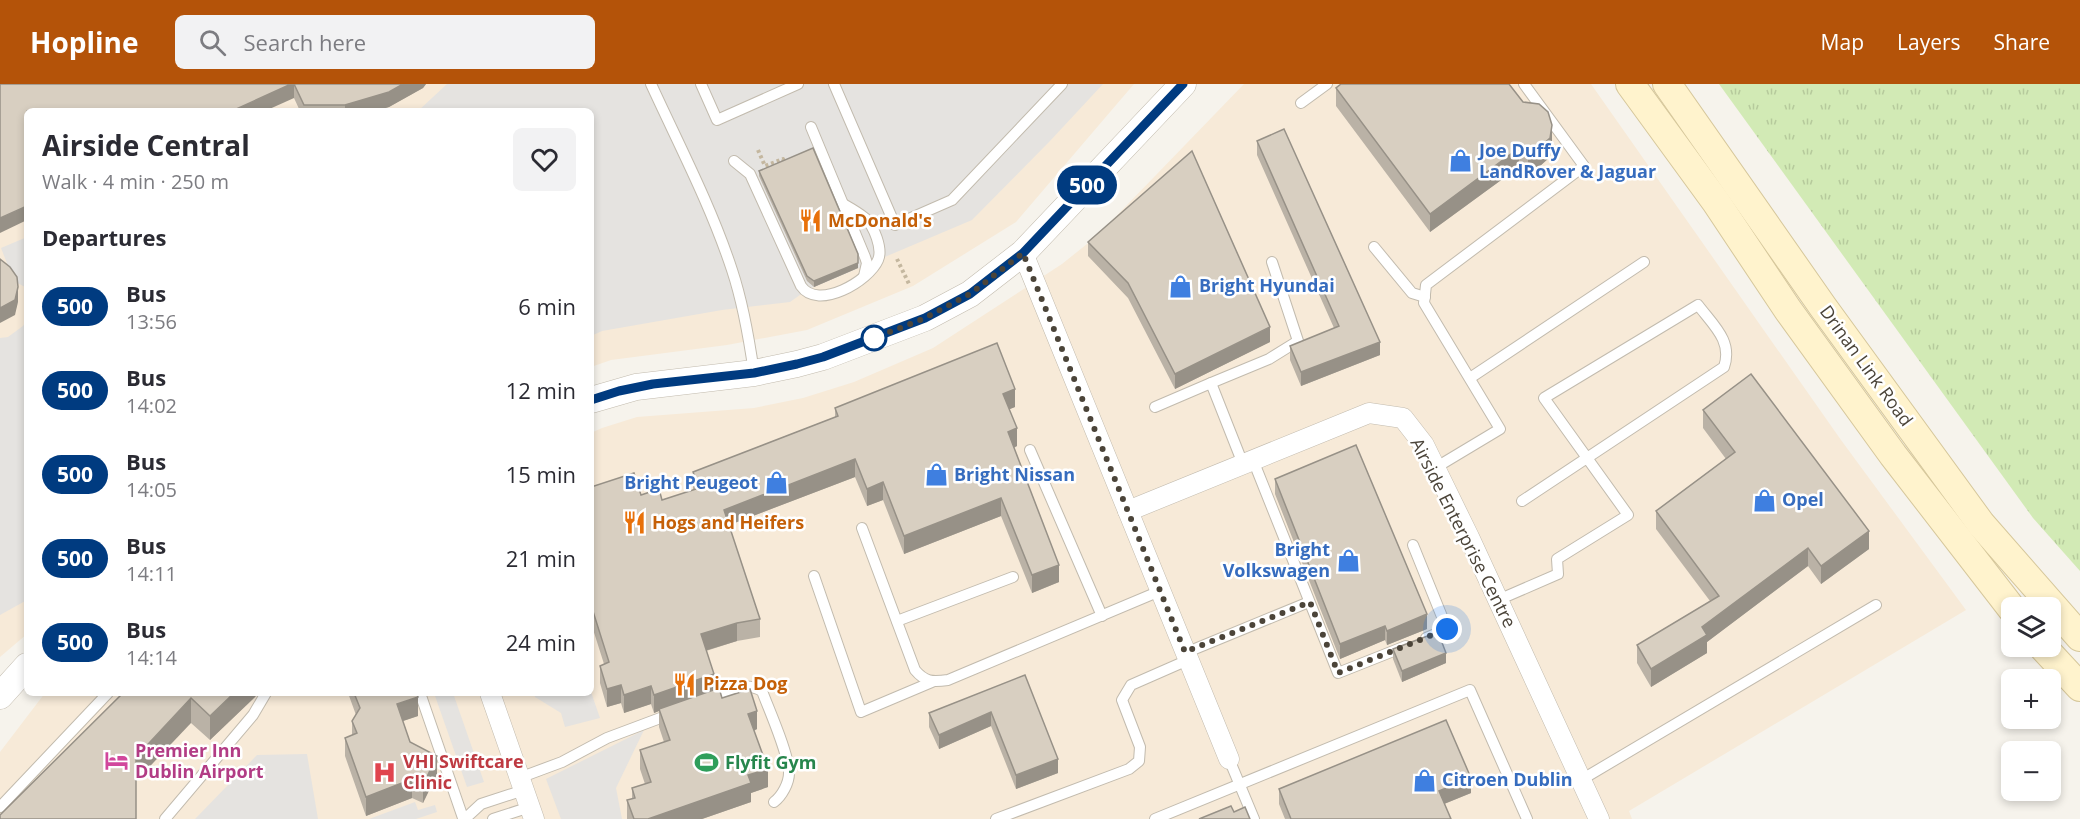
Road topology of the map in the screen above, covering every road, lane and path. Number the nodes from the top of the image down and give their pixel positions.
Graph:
1 (651, 84) edge
2 (701, 84) edge
3 (798, 84) edge
4 (834, 84) edge
5 (1062, 84) edge
6 (1183, 84) edge
7 (1327, 84) edge
8 (1524, 84) edge
9 (1630, 84) edge
10 (1667, 84) edge
11 (1301, 103) dead end
12 (811, 127) dead end
13 (758, 150) dead end
14 (734, 161) dead end
15 (786, 165) edge
16 (845, 205) junction
17 (1374, 247) dead end
18 (1023, 253) junction
19 (1272, 262) dead end
20 (1644, 262) dead end
21 (864, 277) junction
22 (1425, 297) junction
23 (754, 373) junction
24 (1470, 378) junction
25 (1211, 383) junction
26 (594, 399) edge
27 (1155, 407) dead end
28 (1030, 450) dead end
29 (1587, 458) junction
30 (1248, 462) junction
31 (1435, 468) junction
32 (1522, 501) dead end
33 (1128, 511) junction
34 (861, 528) dead end
35 (1413, 545) dead end
36 (814, 576) dead end
37 (1013, 576) dead end
38 (1160, 591) junction
39 (2003, 597) edge
40 (1498, 600) junction
41 (1310, 602) junction
42 (1876, 605) dead end
43 (1102, 616) junction
44 (897, 621) junction
45 (2080, 637) edge
46 (1187, 656) junction
47 (2052, 657) edge
48 (24, 669) edge
49 (932, 682) junction
50 (2080, 687) edge
51 (0, 696) edge
52 (105, 696) edge
53 (264, 696) edge
54 (421, 696) edge
55 (491, 696) edge
56 (700, 704) edge
57 (678, 712) edge
58 (1229, 759) joint
59 (1581, 780) junction
60 (1239, 784) junction
61 (527, 799) edge
62 (774, 802) dead end
63 (0, 807) edge
64 (469, 818) edge
65 (1594, 818) edge
66 (165, 819) edge
67 (493, 819) edge
68 (996, 819) edge
69 (1155, 819) edge
70 (1254, 819) edge
71 (1527, 819) edge

1 - 23 lane
2 - 3 lane
4 - 5 lane
6 - 18 street
7 - 11 lane
8 - 22 lane
9 - 39 main road, Drinan Link Road
10 - 45 main road, Drinan Link Road
12 - 16 lane
13 - 15 path
14 - 21 lane
16 - 21 lane
16 - 21 lane
17 - 22 lane
18 - 23 street
18 - 33 street
19 - 25 lane
20 - 24 lane
22 - 24 lane
23 - 26 street
24 - 31 lane
25 - 27 lane
25 - 30 lane
28 - 43 lane
29 - 29 lane
29 - 32 lane
29 - 40 lane
30 - 31 street, Airside Enterprise Centre
30 - 33 street, Airside Enterprise Centre
30 - 41 lane
31 - 40 street, Airside Enterprise Centre
33 - 38 street
34 - 44 lane
35 - 41 lane
36 - 49 lane
37 - 44 lane
38 - 43 lane
38 - 46 street
40 - 59 street, Airside Enterprise Centre
41 - 46 lane
42 - 59 lane
43 - 49 lane
44 - 49 lane
46 - 58 street
46 - 68 lane
47 - 50 main road
48 - 51 street
52 - 63 lane
53 - 66 lane
54 - 64 lane
55 - 61 street
56 - 62 lane
57 - 61 lane
58 - 60 lane
59 - 65 street, Airside Enterprise Centre
60 - 69 lane
60 - 70 lane
60 - 71 lane
61 - 64 lane
61 - 67 lane

